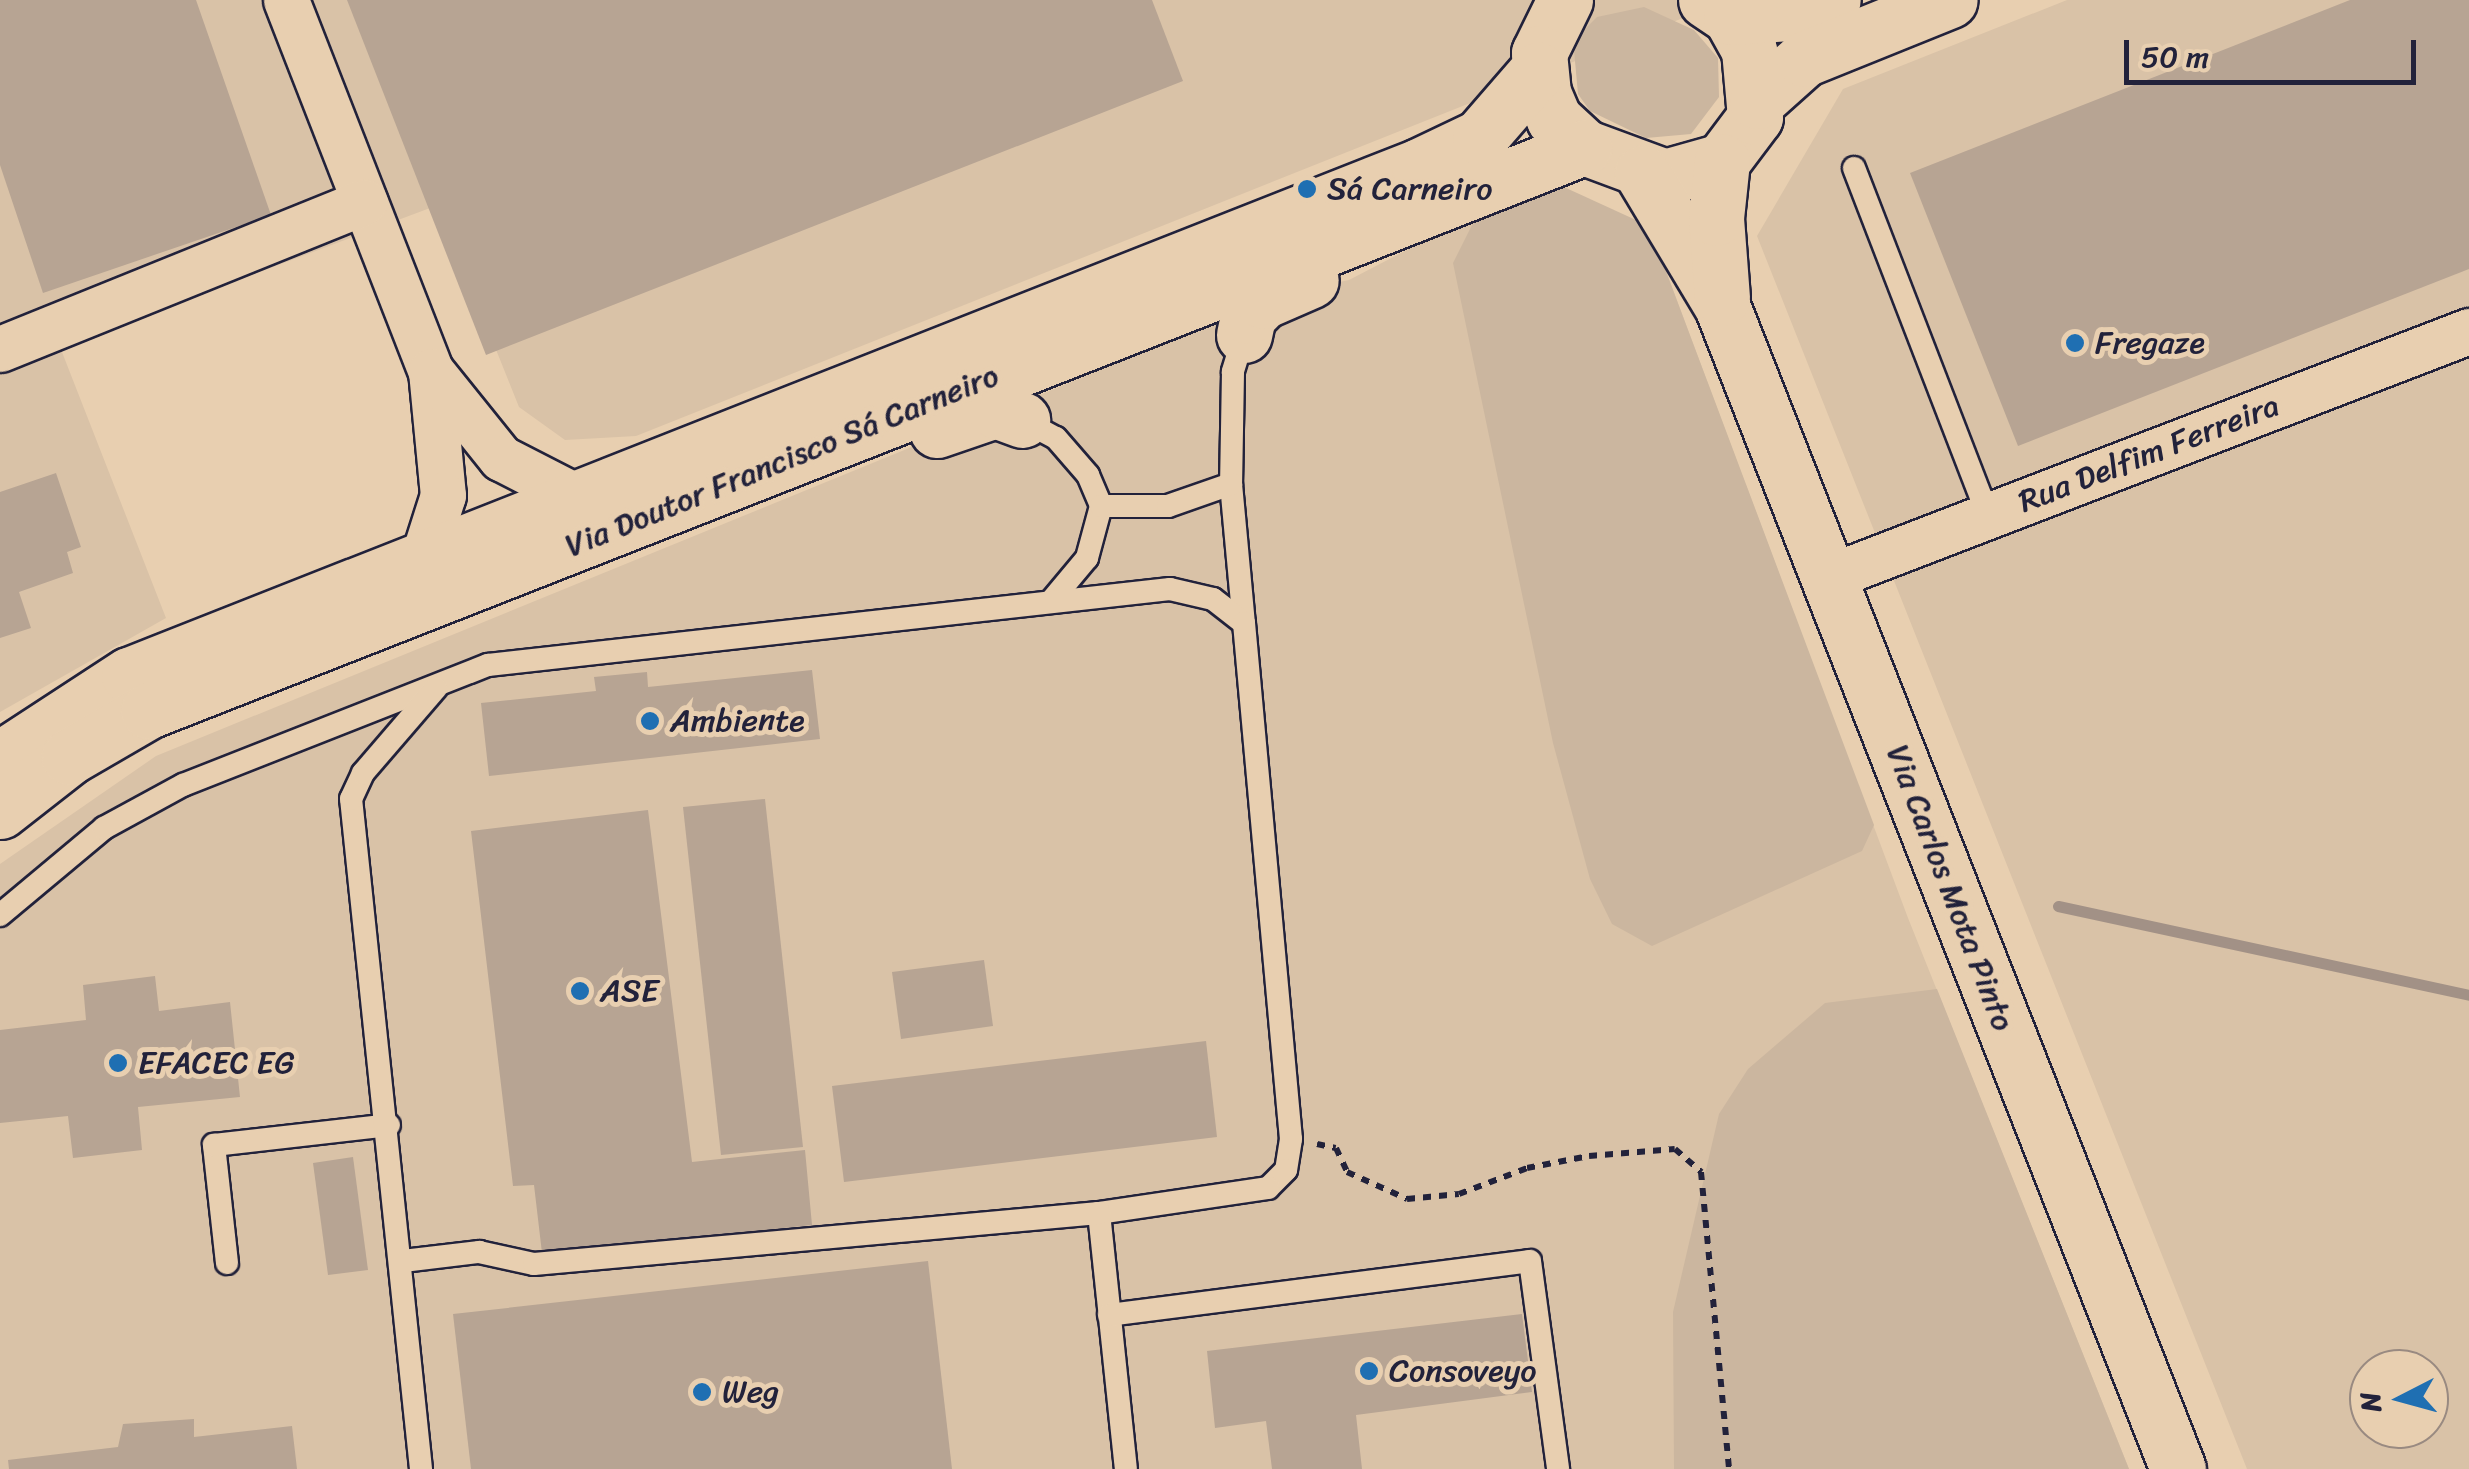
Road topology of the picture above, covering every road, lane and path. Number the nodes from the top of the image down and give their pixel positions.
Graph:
1 (286, 0) edge
2 (1565, 0) edge
3 (1833, 0) edge
4 (1950, 0) edge
5 (1719, 8) edge
6 (1538, 70) junction
7 (1757, 101) junction
8 (1584, 147) junction
9 (1722, 161) junction
10 (1854, 168) dead end
11 (1642, 173) junction
12 (364, 202) junction
13 (1433, 204) junction
14 (1722, 306) junction
15 (2469, 332) edge
16 (1244, 334) joint
17 (0, 349) edge
18 (430, 370) junction
19 (1022, 420) joint
20 (1231, 484) junction
21 (1102, 506) junction
22 (592, 514) junction
23 (1988, 516) junction
24 (424, 558) junction
25 (1828, 578) junction
26 (1051, 601) junction
27 (1244, 622) junction
28 (439, 686) junction
29 (0, 758) edge
30 (0, 811) edge
31 (0, 915) edge
32 (389, 1125) junction
33 (1291, 1139) junction
34 (1098, 1213) junction
35 (403, 1261) junction
36 (227, 1263) dead end
37 (1108, 1315) junction
38 (421, 1469) edge
39 (1126, 1469) edge
40 (1558, 1469) edge
41 (1729, 1469) edge
42 (2178, 1469) edge

1 - 12 street
2 - 6 main road
3 - 5 main road
4 - 7 main road
5 - 7 main road
6 - 8 main road
6 - 22 main road, Via Doutor Francisco Sá Carneiro
7 - 9 main road
8 - 11 main road
8 - 13 main road, Via Doutor Francisco Sá Carneiro
9 - 11 main road
9 - 14 main road, Via Carlos Mota Pinto
10 - 23 lane
11 - 14 main road, Via Carlos Mota Pinto
12 - 17 street
12 - 18 street
13 - 16 main road
13 - 22 main road, Via Doutor Francisco Sá Carneiro
14 - 25 main road, Via Carlos Mota Pinto
15 - 23 street, Rua Delfim Ferreira
16 - 20 lane
18 - 22 street
18 - 24 street
19 - 21 lane
19 - 22 main road
20 - 21 lane
20 - 27 lane
21 - 26 lane
22 - 24 main road, Via Doutor Francisco Sá Carneiro
22 - 30 main road, Via Doutor Francisco Sá Carneiro
23 - 25 street, Rua Delfim Ferreira
24 - 29 main road, Via Doutor Francisco Sá Carneiro
25 - 42 main road, Via Carlos Mota Pinto
26 - 27 lane
26 - 28 lane
27 - 33 lane
28 - 31 lane
28 - 32 lane
32 - 35 lane
32 - 36 lane
33 - 34 lane
33 - 41 path
34 - 35 lane
34 - 37 lane
35 - 38 lane
37 - 39 lane
37 - 40 lane

